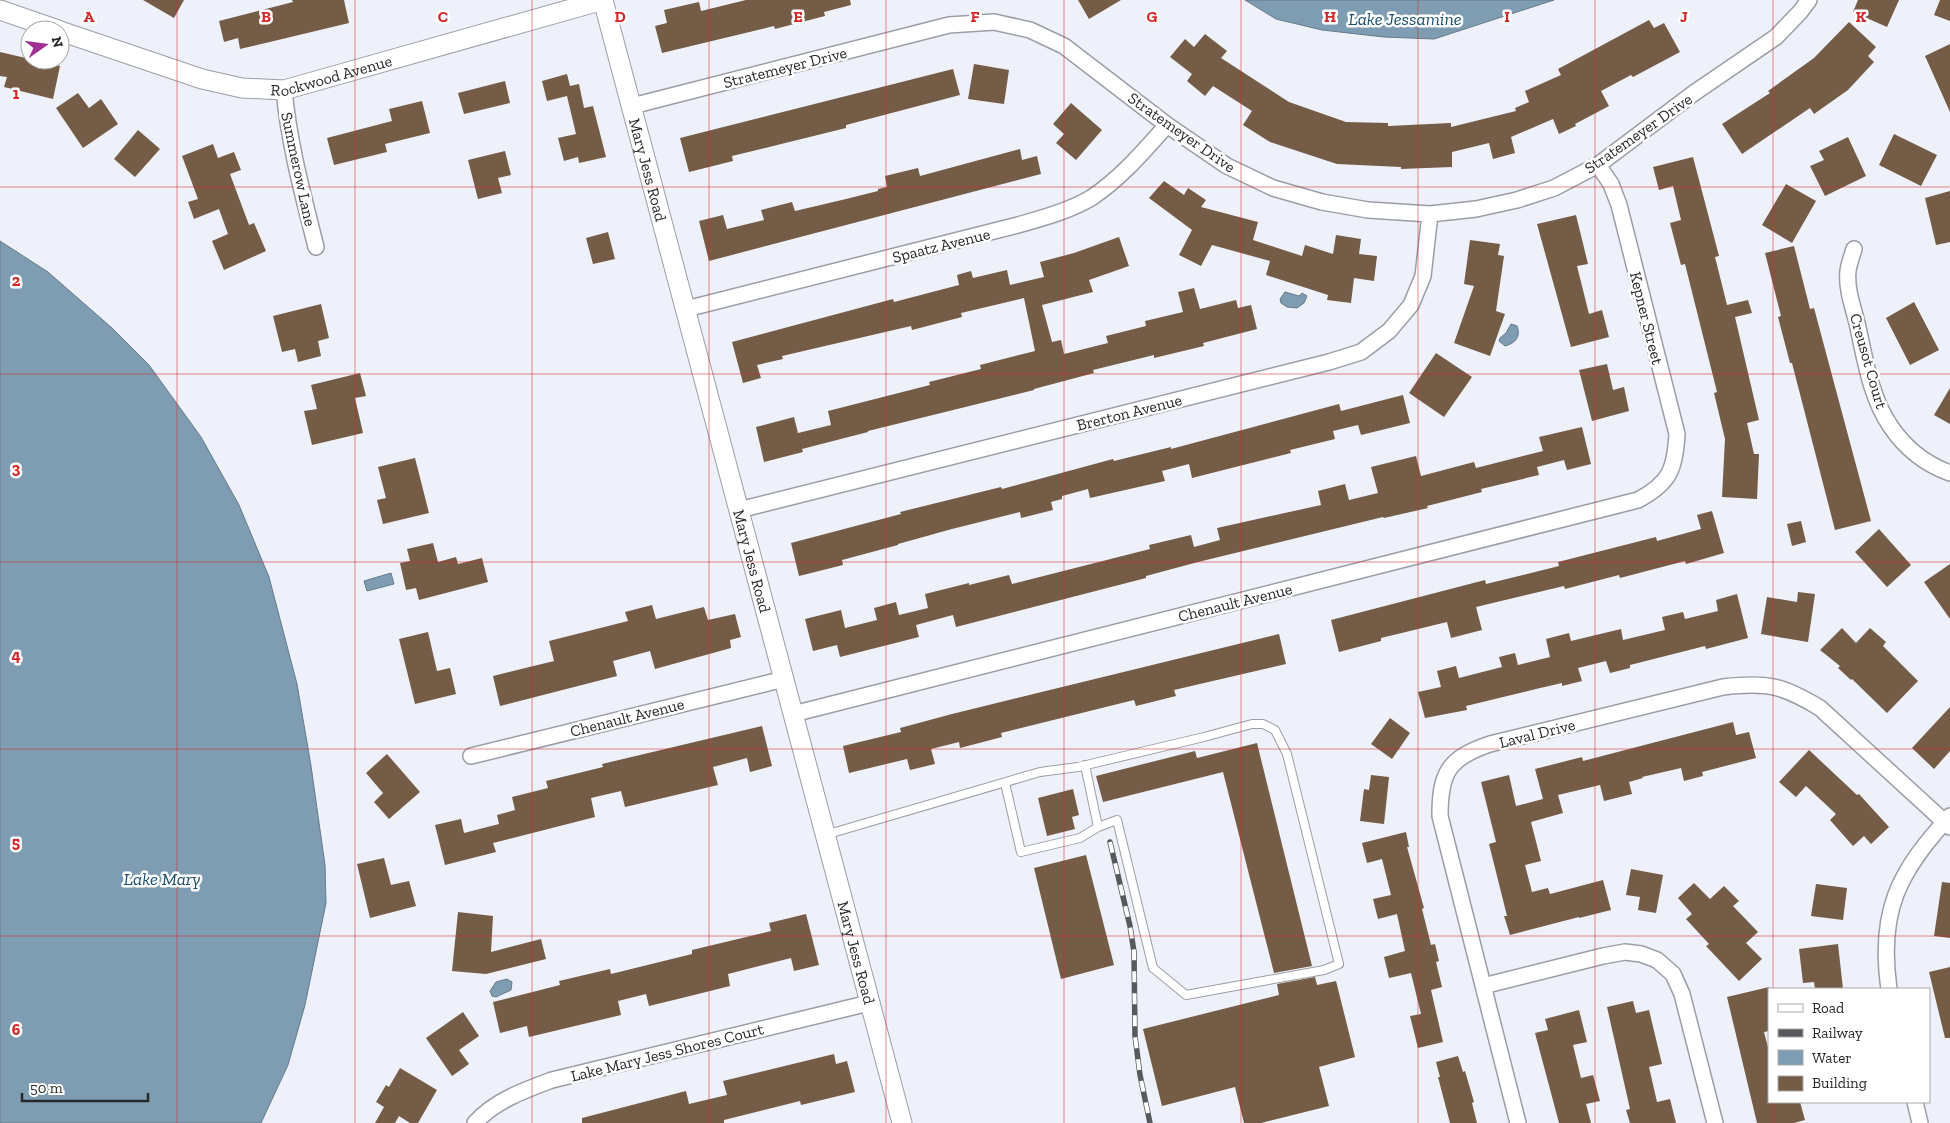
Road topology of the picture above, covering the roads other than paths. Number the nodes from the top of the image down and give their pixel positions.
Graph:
1 (604, 0) edge
2 (1809, 0) edge
3 (0, 10) edge
4 (30, 20) edge
5 (70, 34) edge
6 (284, 90) junction
7 (632, 106) junction
8 (1167, 125) junction
9 (1598, 165) junction
10 (1430, 214) junction
11 (316, 247) dead end
12 (1854, 249) dead end
13 (686, 309) junction
14 (1950, 473) edge
15 (1669, 475) joint
16 (739, 510) junction
17 (784, 679) junction
18 (793, 714) junction
19 (471, 756) dead end
20 (1085, 765) junction
21 (1005, 783) junction
22 (1948, 822) edge
23 (1098, 828) junction
24 (825, 835) junction
25 (1483, 986) junction
26 (1889, 988) edge
27 (869, 1003) junction
28 (1915, 1103) edge
29 (475, 1123) edge
30 (902, 1123) edge
31 (1518, 1123) edge
32 (1715, 1123) edge
33 (1920, 1123) edge

1 - 6 street, Rockwood Avenue
1 - 7 street, Mary Jess Road
2 - 9 street, Stratemeyer Drive
3 - 4 street, Rockwood Avenue
5 - 6 street, Rockwood Avenue
6 - 11 street, Summerow Lane
7 - 8 street, Stratemeyer Drive
7 - 13 street, Mary Jess Road
8 - 10 street, Stratemeyer Drive
8 - 13 street, Spaatz Avenue
9 - 10 street, Stratemeyer Drive
9 - 15 street, Kepner Street
10 - 16 street, Brerton Avenue
12 - 14 street, Creusot Court
13 - 16 street, Mary Jess Road
15 - 18 street, Chenault Avenue
16 - 17 street, Mary Jess Road
17 - 18 street, Mary Jess Road
17 - 19 street, Chenault Avenue
18 - 24 street, Mary Jess Road
20 - 21 lane
20 - 23 lane
20 - 23 lane
21 - 23 lane
21 - 24 lane
22 - 25 street, Laval Drive
22 - 26 street
24 - 27 street, Mary Jess Road
25 - 31 street, Laval Drive
25 - 32 street
27 - 29 street, Lake Mary Jess Shores Court
27 - 30 street, Mary Jess Road
28 - 33 street

